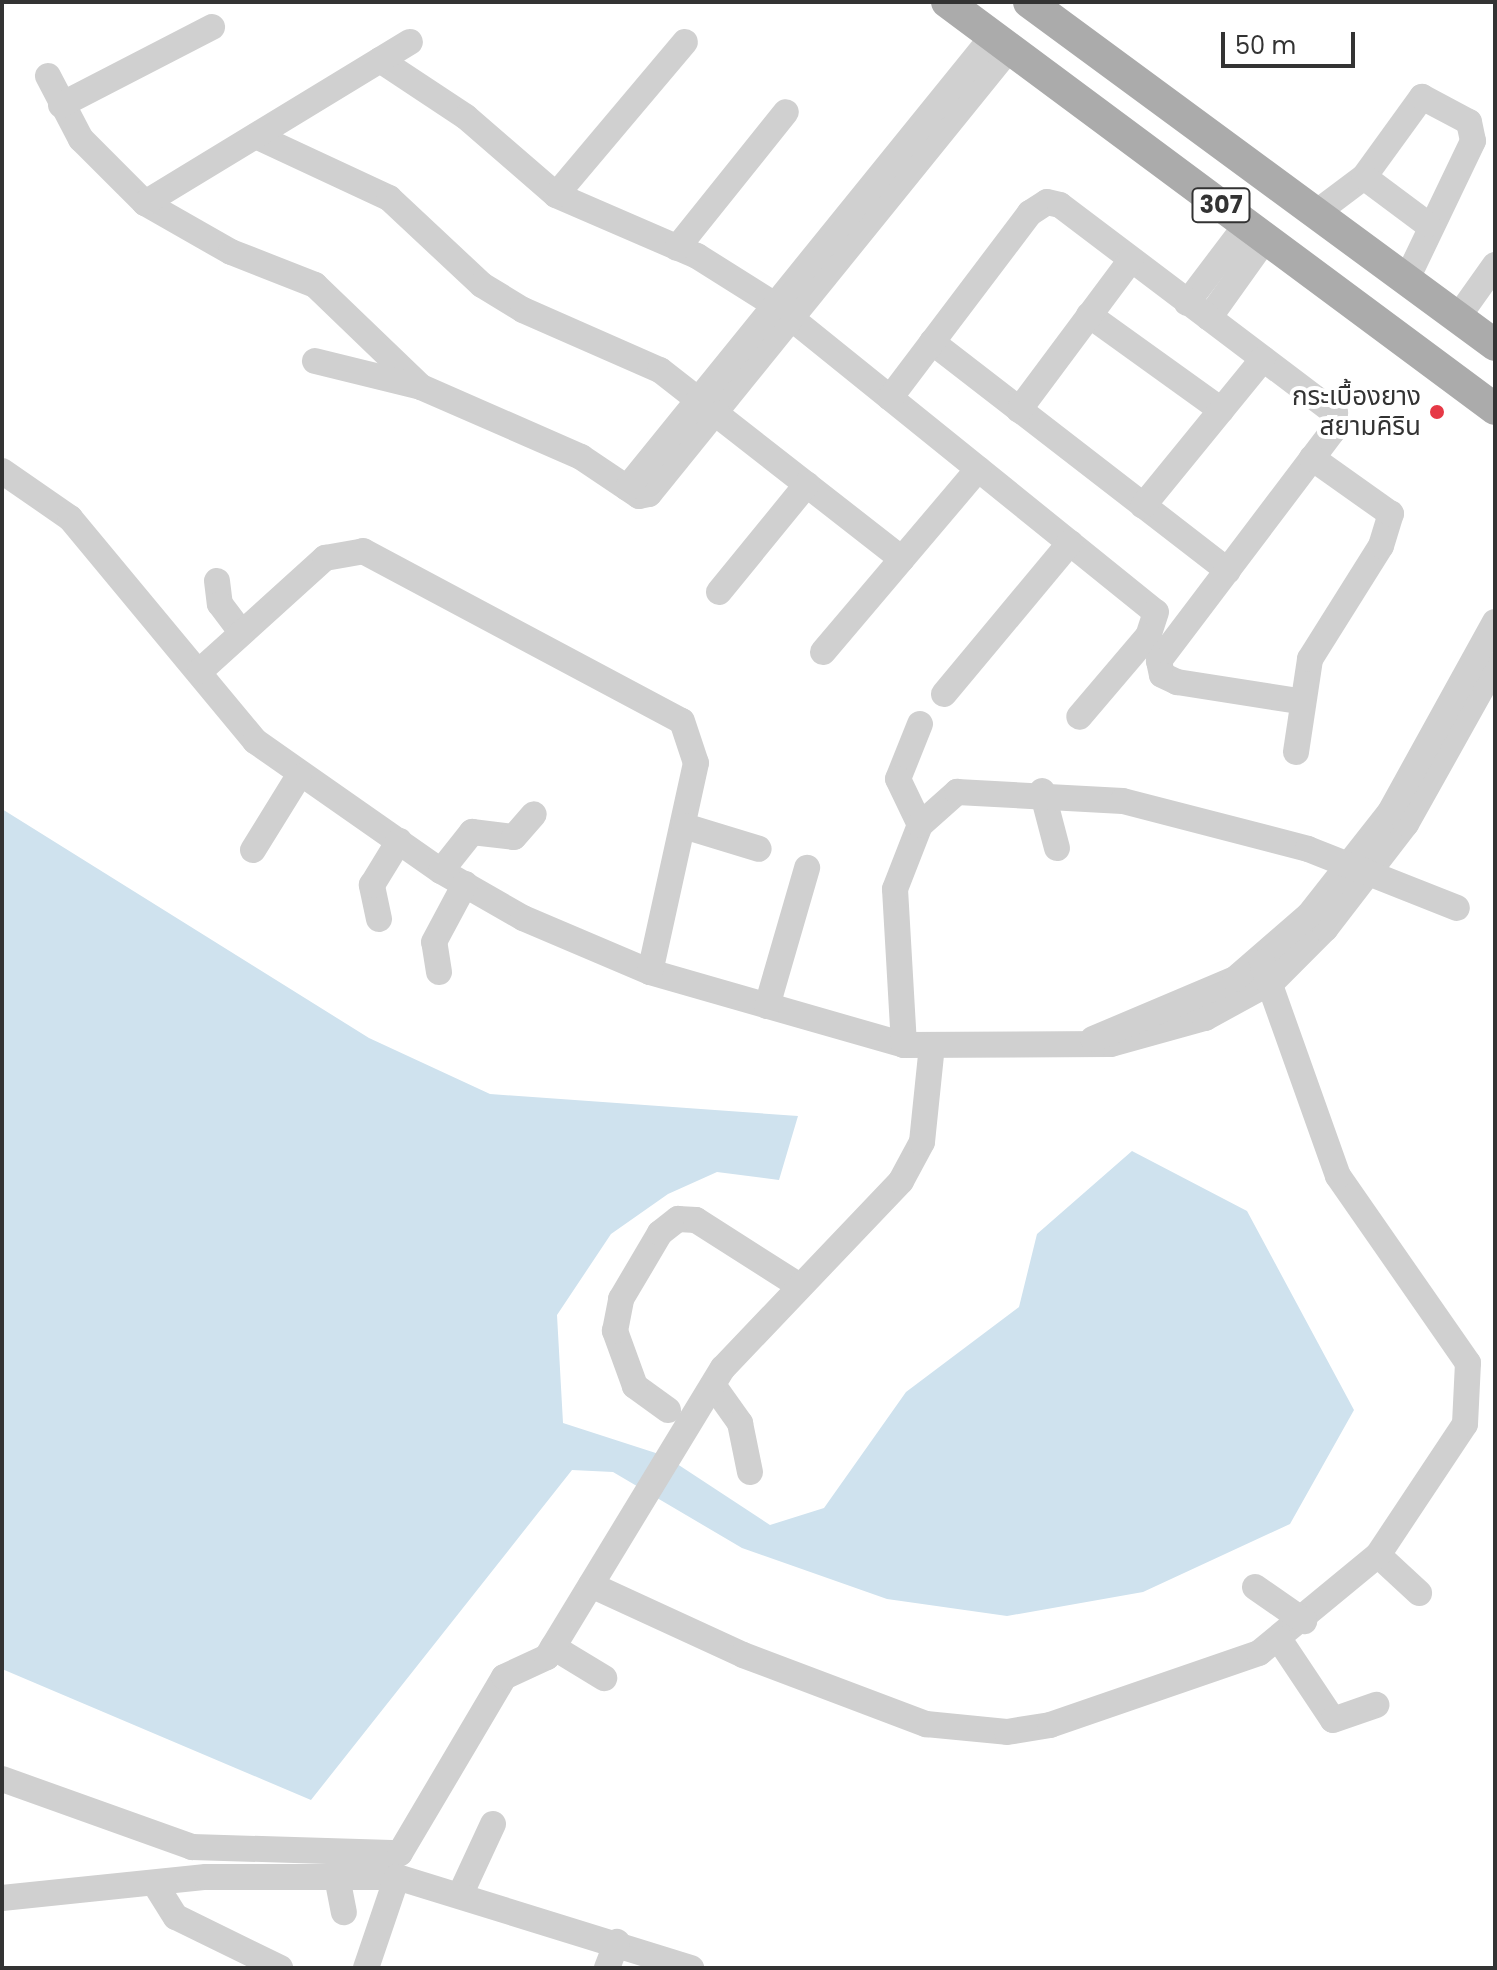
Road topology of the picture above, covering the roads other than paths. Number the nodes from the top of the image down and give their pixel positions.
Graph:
1 (947, 2) edge
2 (1029, 2) edge
3 (212, 27) dead end
4 (410, 42) dead end
5 (685, 42) dead end
6 (1001, 42) junction
7 (380, 60) junction
8 (48, 76) dead end
9 (61, 105) junction
10 (786, 112) dead end
11 (256, 136) junction
12 (1364, 177) junction
13 (556, 195) junction
14 (145, 203) junction
15 (1316, 213) junction
16 (1427, 224) junction
17 (1257, 231) junction
18 (677, 248) junction
19 (1131, 260) junction
20 (1495, 265) edge
21 (1407, 279) junction
22 (1187, 303) junction
23 (784, 312) junction
24 (1089, 315) junction
25 (1458, 317) junction
26 (1209, 318) junction
27 (932, 342) junction
28 (1495, 345) edge
29 (1263, 359) junction
30 (315, 361) dead end
31 (421, 387) junction
32 (890, 398) junction
33 (708, 404) junction
34 (1495, 409) edge
35 (1019, 410) junction
36 (1221, 410) junction
37 (1312, 458) junction
38 (978, 469) junction
39 (2, 471) edge
40 (807, 484) junction
41 (1143, 506) junction
42 (1070, 543) junction
43 (902, 559) junction
44 (1228, 571) junction
45 (217, 581) dead end
46 (719, 592) dead end
47 (1495, 622) edge
48 (242, 633) junction
49 (823, 652) dead end
50 (1495, 665) edge
51 (200, 671) junction
52 (944, 694) dead end
53 (1299, 701) junction
54 (1079, 717) dead end
55 (920, 724) dead end
56 (1296, 752) dead end
57 (298, 777) junction
58 (1042, 791) junction
59 (534, 814) dead end
60 (920, 825) junction
61 (684, 826) junction
62 (399, 841) junction
63 (1057, 848) dead end
64 (759, 849) dead end
65 (253, 850) dead end
66 (807, 868) dead end
67 (1361, 869) junction
68 (441, 871) junction
69 (465, 884) junction
70 (1457, 908) dead end
71 (379, 919) dead end
72 (439, 972) dead end
73 (650, 972) junction
74 (1268, 972) junction
75 (767, 1006) junction
76 (904, 1045) junction
77 (932, 1046) junction
78 (798, 1285) junction
79 (713, 1385) junction
80 (668, 1410) dead end
81 (750, 1472) dead end
82 (1378, 1555) junction
83 (591, 1585) junction
84 (1255, 1587) dead end
85 (1419, 1593) dead end
86 (1304, 1621) junction
87 (1279, 1639) junction
88 (553, 1647) junction
89 (604, 1678) dead end
90 (1376, 1705) dead end
91 (2, 1779) edge
92 (493, 1824) dead end
93 (337, 1877) junction
94 (397, 1877) junction
95 (155, 1884) junction
96 (461, 1893) junction
97 (2, 1898) edge
98 (344, 1912) dead end
99 (617, 1942) junction
100 (280, 1968) edge
101 (366, 1968) edge
102 (607, 1968) edge
103 (691, 1968) edge

1 - 6 main road, 307
2 - 15 main road, 307
3 - 9 street
4 - 7 street
5 - 13 street
6 - 17 main road, 307
6 - 23 street
7 - 11 street
7 - 13 street
8 - 9 street
9 - 14 street
10 - 18 street
11 - 14 street
11 - 33 street
12 - 15 street
12 - 16 street
12 - 16 street
13 - 18 street
14 - 31 street
15 - 21 main road, 307
16 - 21 street
17 - 22 street
17 - 26 street
17 - 34 main road, 307
18 - 23 street
19 - 22 street
19 - 24 street
19 - 27 street
20 - 25 street
21 - 25 main road, 307
22 - 26 street
23 - 32 street
23 - 33 street
24 - 35 street
24 - 36 street
25 - 28 main road, 307
26 - 29 street
27 - 32 street
27 - 35 street
29 - 36 street
29 - 37 street
30 - 31 street
31 - 33 street
32 - 38 street
33 - 40 street
35 - 41 street
36 - 41 street
37 - 44 street
37 - 53 street
38 - 42 street
38 - 43 street
39 - 51 street
40 - 43 street
40 - 46 street
41 - 44 street
42 - 52 street
42 - 54 street
43 - 49 street
44 - 53 street
45 - 48 street
47 - 67 street
48 - 51 street
48 - 61 street
50 - 67 street
51 - 57 street
53 - 56 street
55 - 60 street
57 - 62 street
57 - 65 street
58 - 60 street
58 - 63 street
58 - 67 street
59 - 68 street
60 - 76 street
61 - 64 street
61 - 73 street
62 - 68 street
62 - 71 street
66 - 75 street
67 - 70 street
67 - 74 street
68 - 69 street
69 - 72 street
69 - 73 street
73 - 75 street
74 - 77 street
74 - 82 street
75 - 76 street
76 - 77 street
77 - 78 street
78 - 79 street
78 - 80 street
79 - 81 street
79 - 83 street
82 - 85 street
82 - 86 street
83 - 87 street
83 - 88 street
84 - 86 street
86 - 87 street
87 - 90 street
88 - 89 street
88 - 91 street
92 - 96 street
93 - 94 street
93 - 95 street
93 - 98 street
94 - 96 street
94 - 101 street
95 - 97 street
95 - 100 street
96 - 99 street
99 - 102 street
99 - 103 street

